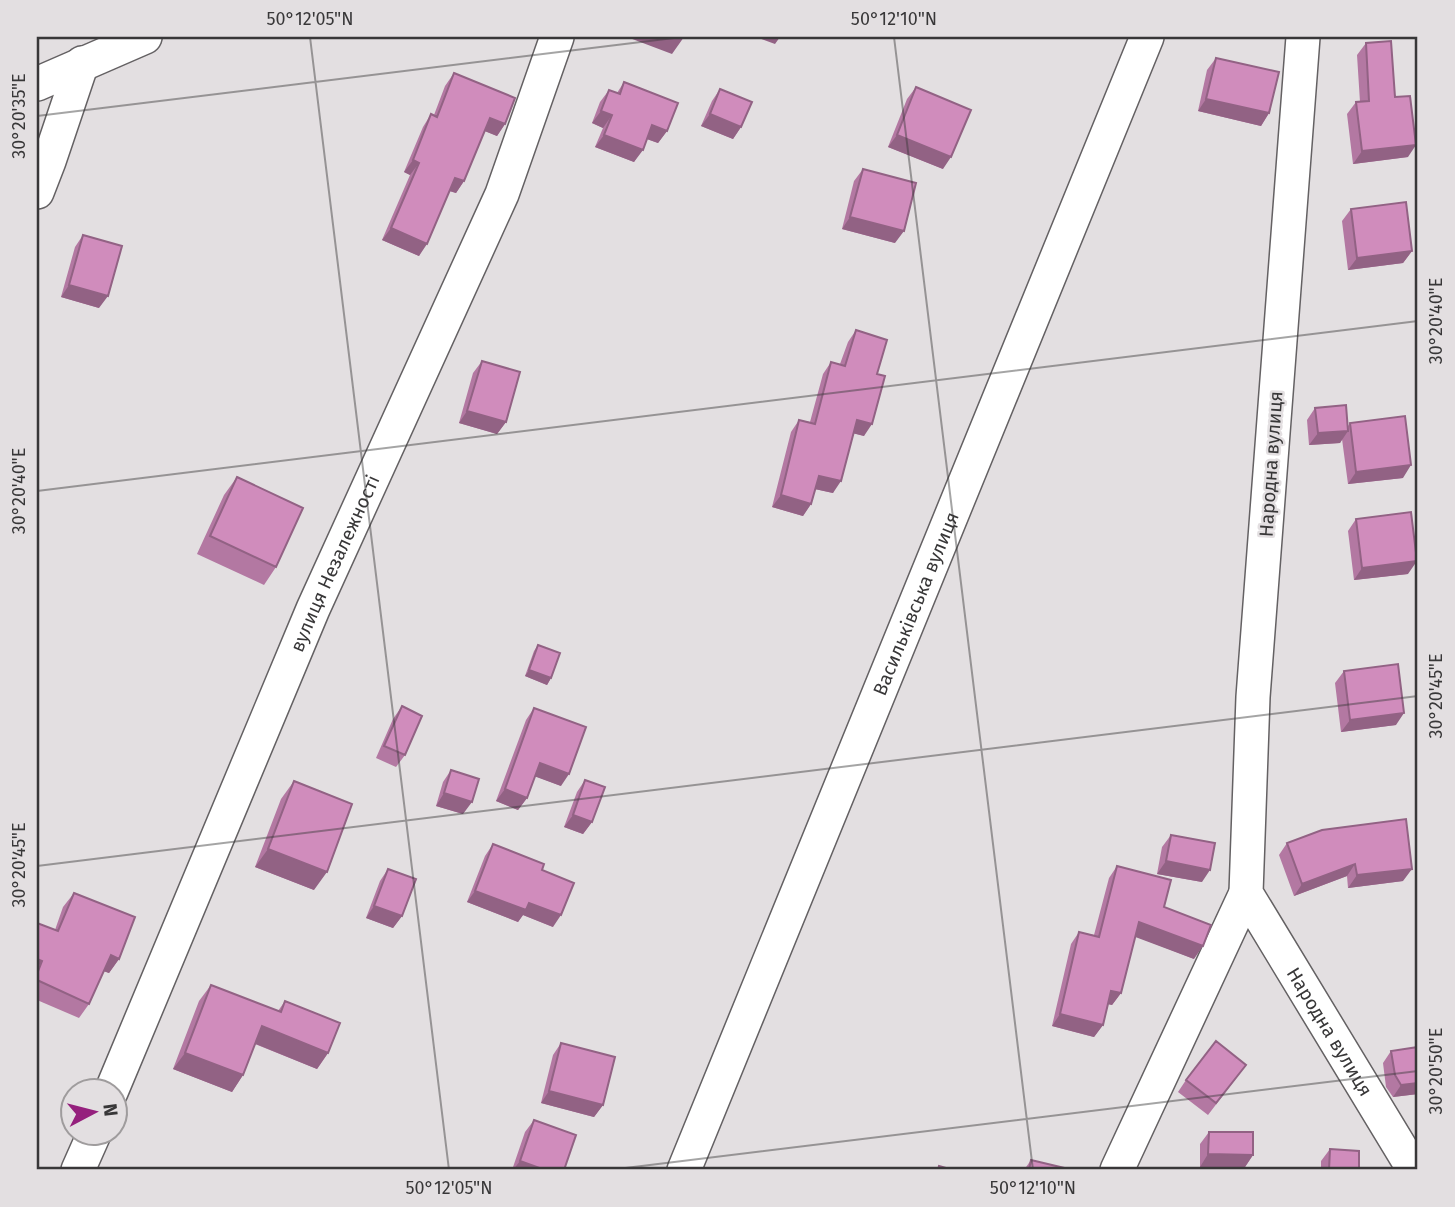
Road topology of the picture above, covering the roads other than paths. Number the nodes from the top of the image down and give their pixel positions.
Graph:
1 (145, 37) edge
2 (556, 37) edge
3 (1147, 37) edge
4 (1303, 37) edge
5 (82, 63) junction
6 (37, 84) edge
7 (37, 191) edge
8 (1246, 892) junction
9 (116, 1078) edge
10 (88, 1148) edge
11 (78, 1170) edge
12 (684, 1170) edge
13 (1117, 1170) edge
14 (1414, 1170) edge

1 - 5 street
2 - 9 street, вулиця Незалежності
3 - 12 street, Васильківська вулиця
4 - 8 street, Народна вулиця
5 - 6 street
5 - 7 street
8 - 13 street, Народна вулиця
8 - 14 street, Народна вулиця
10 - 11 street

